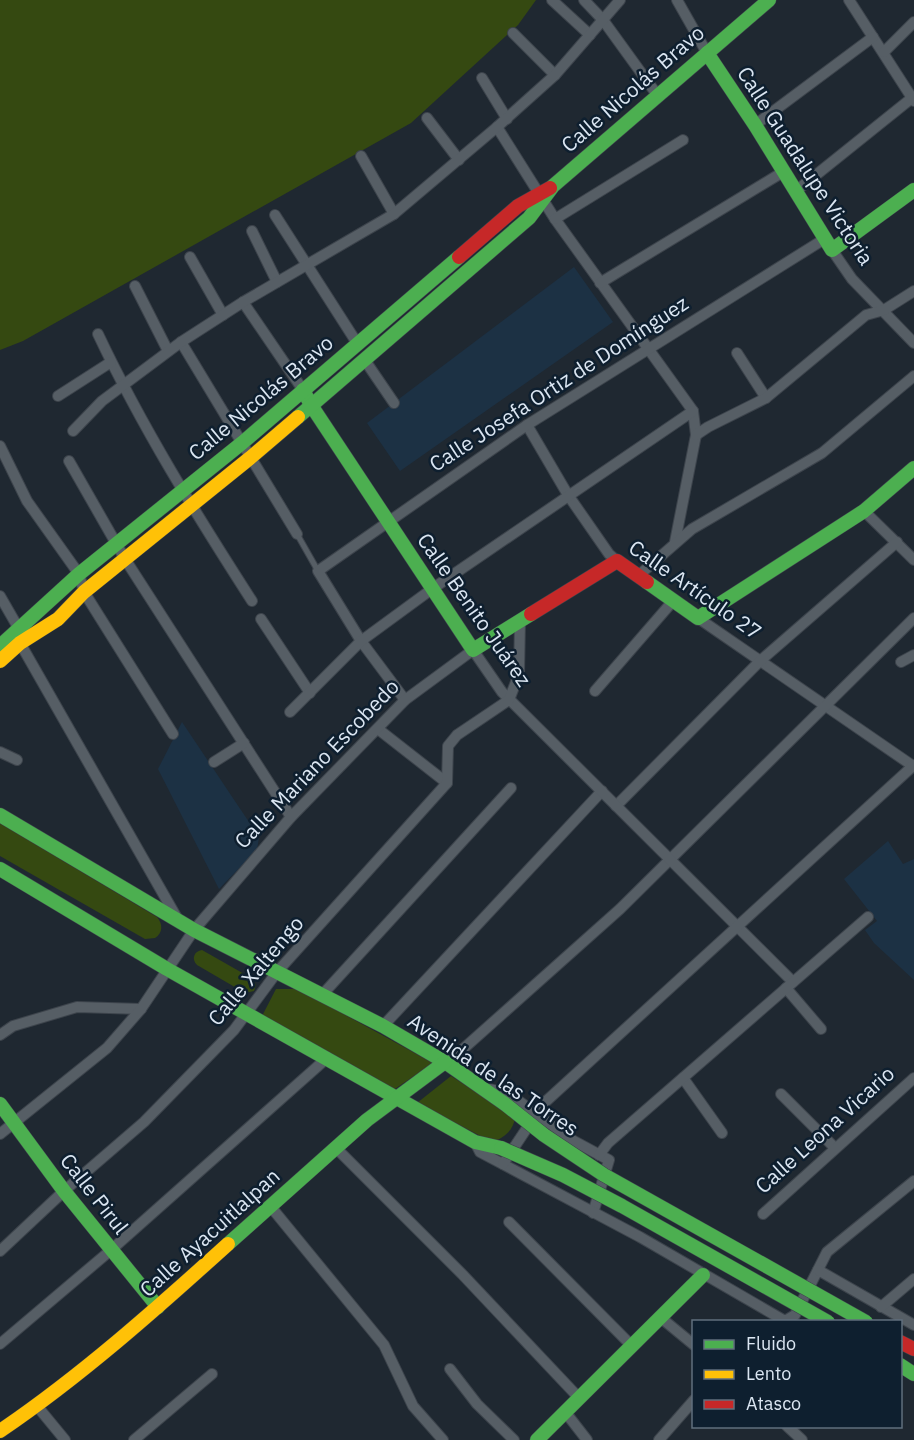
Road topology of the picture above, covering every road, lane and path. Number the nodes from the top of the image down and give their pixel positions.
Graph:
1 (552, 0) edge
2 (584, 0) edge
3 (620, 0) edge
4 (677, 0) edge
5 (769, 0) edge
6 (849, 0) edge
7 (603, 20) junction
8 (914, 22) edge
9 (513, 33) dead end
10 (590, 35) junction
11 (873, 37) junction
12 (884, 52) junction
13 (707, 53) junction
14 (555, 75) junction
15 (482, 78) dead end
16 (658, 96) junction
17 (913, 100) edge
18 (427, 118) dead end
19 (507, 119) junction
20 (755, 125) junction
21 (497, 128) junction
22 (683, 140) dead end
23 (361, 156) dead end
24 (459, 160) junction
25 (783, 172) junction
26 (914, 190) edge
27 (796, 191) junction
28 (541, 197) junction
29 (394, 214) junction
30 (275, 215) dead end
31 (555, 219) junction
32 (252, 231) dead end
33 (829, 244) junction
34 (190, 257) dead end
35 (305, 265) junction
36 (278, 282) junction
37 (600, 283) junction
38 (135, 286) dead end
39 (914, 291) edge
40 (243, 302) junction
41 (884, 310) junction
42 (223, 315) junction
43 (98, 334) dead end
44 (181, 342) junction
45 (914, 343) edge
46 (357, 344) junction
47 (650, 349) junction
48 (168, 351) junction
49 (736, 353) dead end
50 (364, 359) junction
51 (111, 362) junction
52 (914, 376) edge
53 (122, 384) junction
54 (303, 390) junction
55 (57, 396) dead end
56 (766, 398) junction
57 (394, 403) dead end
58 (310, 405) junction
59 (693, 411) junction
60 (526, 425) junction
61 (73, 431) dead end
62 (696, 435) junction
63 (242, 443) junction
64 (0, 446) edge
65 (250, 458) junction
66 (69, 461) dead end
67 (914, 468) edge
68 (182, 492) junction
69 (568, 495) junction
70 (190, 506) junction
71 (864, 511) junction
72 (388, 522) junction
73 (297, 534) joint
74 (675, 542) junction
75 (897, 542) junction
76 (118, 544) junction
77 (125, 559) junction
78 (914, 560) edge
79 (617, 561) junction
80 (318, 571) junction
81 (79, 574) junction
82 (638, 576) junction
83 (432, 589) junction
84 (84, 592) junction
85 (0, 596) edge
86 (252, 601) dead end
87 (673, 601) junction
88 (698, 618) junction
89 (914, 618) edge
90 (261, 619) dead end
91 (520, 621) junction
92 (20, 636) junction
93 (361, 640) junction
94 (473, 650) junction
95 (914, 656) edge
96 (2, 657) edge
97 (760, 661) junction
98 (901, 662) dead end
99 (596, 691) dead end
100 (310, 693) junction
101 (405, 699) junction
102 (509, 700) junction
103 (824, 706) junction
104 (290, 712) dead end
105 (378, 729) junction
106 (173, 734) dead end
107 (243, 743) junction
108 (0, 752) edge
109 (17, 760) dead end
110 (214, 762) dead end
111 (914, 765) edge
112 (447, 783) junction
113 (511, 788) dead end
114 (602, 791) junction
115 (616, 806) junction
116 (0, 815) edge
117 (291, 817) junction
118 (670, 859) junction
119 (0, 869) edge
120 (868, 917) dead end
121 (179, 922) junction
122 (738, 927) junction
123 (194, 930) junction
124 (167, 969) junction
125 (277, 972) junction
126 (789, 985) junction
127 (322, 995) junction
128 (141, 1009) junction
129 (246, 1013) junction
130 (383, 1026) junction
131 (821, 1029) dead end
132 (0, 1035) edge
133 (327, 1058) junction
134 (444, 1062) junction
135 (683, 1078) junction
136 (914, 1078) edge
137 (481, 1088) junction
138 (781, 1094) dead end
139 (397, 1098) junction
140 (0, 1104) edge
141 (537, 1115) junction
142 (13, 1123) junction
143 (722, 1133) dead end
144 (0, 1134) edge
145 (475, 1142) junction
146 (336, 1148) junction
147 (835, 1148) junction
148 (599, 1155) junction
149 (502, 1164) junction
150 (914, 1181) edge
151 (64, 1191) junction
152 (270, 1207) junction
153 (593, 1213) junction
154 (764, 1214) dead end
155 (509, 1222) dead end
156 (111, 1250) junction
157 (0, 1251) edge
158 (818, 1270) junction
159 (704, 1275) junction
160 (914, 1279) edge
161 (158, 1307) junction
162 (881, 1307) junction
163 (660, 1317) junction
164 (782, 1320) edge
165 (788, 1320) edge
166 (825, 1320) edge
167 (862, 1320) edge
168 (914, 1325) edge
169 (0, 1344) edge
170 (692, 1345) edge
171 (631, 1346) junction
172 (450, 1369) dead end
173 (212, 1374) dead end
174 (580, 1399) junction
175 (692, 1401) edge
176 (37, 1406) junction
177 (566, 1413) junction
178 (789, 1428) edge
179 (0, 1431) edge
180 (65, 1440) edge
181 (134, 1440) edge
182 (443, 1440) edge
183 (514, 1440) edge
184 (537, 1440) edge
185 (587, 1440) edge
186 (659, 1440) edge
187 (802, 1440) edge

1 - 10 street
2 - 7 street
3 - 7 street
4 - 13 street, Calle Guadalupe Victoria
5 - 13 main road, Calle Nicolás Bravo
6 - 11 street
7 - 10 street
7 - 16 street
8 - 12 street
9 - 14 street
10 - 14 street
11 - 12 street
11 - 20 street
12 - 17 street
13 - 16 main road, Calle Nicolás Bravo
13 - 20 main road, Calle Guadalupe Victoria
14 - 19 street
15 - 19 street
16 - 28 main road, Calle Nicolás Bravo
17 - 27 street
18 - 24 street
19 - 21 street
20 - 25 main road, Calle Guadalupe Victoria
21 - 24 street
21 - 28 street
22 - 31 street
23 - 29 street
24 - 29 street
25 - 27 main road, Calle Guadalupe Victoria
25 - 37 street
26 - 33 main road, Calle Josefa Ortiz de Domínguez
27 - 33 main road, Calle Guadalupe Victoria
28 - 31 street
28 - 46 main road, Calle Nicolás Bravo
28 - 50 main road, Calle Nicolás Bravo
29 - 35 street
30 - 35 street
31 - 37 street
32 - 36 street
33 - 41 street, Calle Guadalupe Victoria
33 - 47 street, Calle Josefa Ortiz de Domínguez
34 - 42 street
35 - 36 street
35 - 46 street
36 - 40 street
37 - 47 street
38 - 48 street
39 - 41 street
40 - 42 street
40 - 54 street, Calle Benito Juárez
41 - 45 street, Calle Guadalupe Victoria
41 - 56 street
42 - 44 street
43 - 51 street
44 - 48 street
44 - 63 street
46 - 54 main road, Calle Nicolás Bravo
47 - 59 street
47 - 60 street, Calle Josefa Ortiz de Domínguez
48 - 53 street
49 - 56 street
50 - 57 street
50 - 58 main road, Calle Nicolás Bravo
51 - 53 street
51 - 55 street
52 - 74 street
53 - 61 street
53 - 68 street
54 - 58 main road, Calle Benito Juárez
54 - 63 main road, Calle Nicolás Bravo
56 - 62 street
58 - 65 main road, Calle Nicolás Bravo
58 - 72 main road, Calle Benito Juárez
59 - 62 street
59 - 69 street
60 - 69 street, Calle Artículo 27
60 - 72 street, Calle Josefa Ortiz de Domínguez
62 - 74 street
63 - 65 street
63 - 68 main road, Calle Nicolás Bravo
64 - 81 street
65 - 70 main road, Calle Nicolás Bravo
65 - 73 street
66 - 76 street
67 - 71 main road
68 - 70 street
68 - 76 main road, Calle Nicolás Bravo
69 - 79 street, Calle Artículo 27
69 - 83 street
70 - 77 main road, Calle Nicolás Bravo
70 - 86 street
71 - 75 street
71 - 88 main road
72 - 80 street, Calle Josefa Ortiz de Domínguez
72 - 83 main road, Calle Benito Juárez
73 - 80 lane
74 - 82 street
75 - 78 street
75 - 97 street
76 - 77 street
76 - 81 main road, Calle Nicolás Bravo
77 - 84 main road, Calle Nicolás Bravo
77 - 107 street
79 - 82 main road, Calle Artículo 27
79 - 91 main road, Calle Mariano Escobedo
80 - 93 street
81 - 84 street
81 - 92 main road, Calle Nicolás Bravo
82 - 87 main road, Calle Artículo 27
83 - 93 street
83 - 94 main road, Calle Benito Juárez
84 - 92 main road, Calle Nicolás Bravo
84 - 106 street
85 - 92 street
87 - 88 main road, Calle Artículo 27
87 - 99 street
88 - 97 street, Calle Artículo 27
89 - 103 street
90 - 100 street
91 - 94 main road, Calle Mariano Escobedo
91 - 102 street
92 - 96 main road, Calle Nicolás Bravo
92 - 121 street
93 - 100 street
93 - 101 street
94 - 101 street, Calle Mariano Escobedo
94 - 102 street, Calle Benito Juárez
95 - 98 street
97 - 103 street, Calle Artículo 27
97 - 115 street
100 - 104 street
101 - 105 street, Calle Mariano Escobedo
102 - 112 street
102 - 114 street, Calle Benito Juárez
103 - 111 street, Calle Artículo 27
103 - 118 street
105 - 112 street
105 - 117 street, Calle Mariano Escobedo
107 - 110 street
107 - 117 street
108 - 109 street
111 - 122 street
112 - 125 street, Calle Xaltengo
113 - 127 street
114 - 115 street, Calle Benito Juárez
114 - 130 street
115 - 118 street, Calle Benito Juárez
116 - 121 main road, Avenida de las Torres
117 - 123 street, Calle Mariano Escobedo
118 - 122 street, Calle Benito Juárez
118 - 134 street
119 - 124 main road
120 - 126 street
121 - 123 main road, Avenida de las Torres
122 - 126 street, Calle Benito Juárez
122 - 141 street
123 - 124 street, Calle Mariano Escobedo
123 - 125 main road, Avenida de las Torres
124 - 128 street, Calle Mariano Escobedo
124 - 129 main road
125 - 127 main road, Avenida de las Torres
125 - 129 street, Calle Xaltengo
126 - 131 street, Calle Benito Juárez
126 - 135 street
127 - 130 main road, Avenida de las Torres
128 - 132 street
128 - 142 street, Calle Mariano Escobedo
129 - 133 main road
129 - 151 street, Calle Xaltengo
130 - 134 main road, Avenida de las Torres
133 - 139 main road
133 - 156 street
134 - 137 main road, Avenida de las Torres
134 - 139 main road, Calle Ayacuitlalpan
135 - 143 street
135 - 148 street
136 - 147 street, Calle Leona Vicario
137 - 141 street
137 - 167 main road, Avenida de las Torres, bridge
138 - 147 street
139 - 145 main road
139 - 146 main road, Calle Ayacuitlalpan
140 - 142 main road, Calle Pirul
141 - 148 street
141 - 149 street
142 - 144 street
142 - 151 main road, Calle Pirul
145 - 149 street
145 - 166 main road, bridge
146 - 152 main road, Calle Ayacuitlalpan
146 - 174 street
147 - 154 street, Calle Leona Vicario
148 - 153 street
149 - 153 street
150 - 158 street
151 - 156 main road, Calle Pirul
151 - 157 street, Calle Xaltengo
152 - 161 main road, Calle Ayacuitlalpan
152 - 182 street
153 - 159 street
155 - 171 street
156 - 161 main road, Calle Pirul
156 - 169 street
158 - 162 street
158 - 165 street
159 - 163 main road
159 - 164 street
160 - 162 street
161 - 176 main road, Calle Ayacuitlalpan
162 - 168 street
163 - 170 street
163 - 171 main road
171 - 174 main road
172 - 183 street
173 - 181 street
174 - 177 main road
175 - 186 street
176 - 179 main road, Calle Ayacuitlalpan
176 - 180 street
177 - 184 main road
177 - 185 street
178 - 187 street

